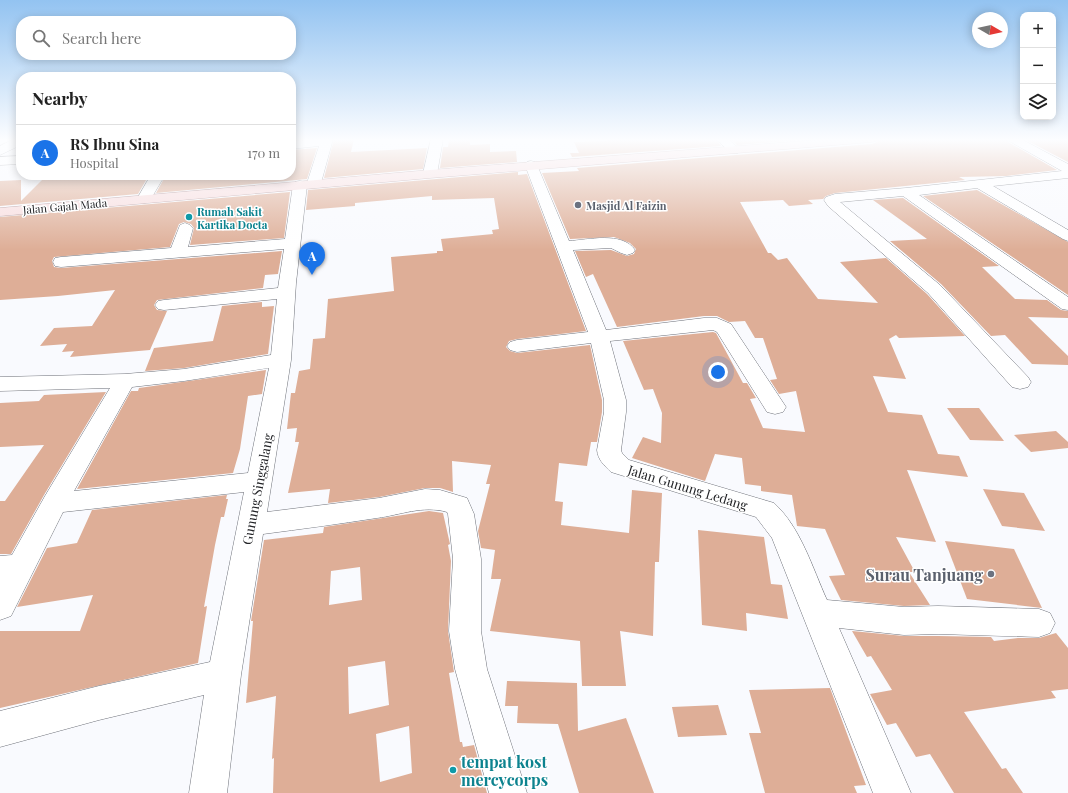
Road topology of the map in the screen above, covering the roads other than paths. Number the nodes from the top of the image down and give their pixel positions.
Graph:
1 (311, 176) edge
2 (405, 176) edge
3 (536, 176) edge
4 (1050, 176) edge
5 (155, 180) edge
6 (307, 184) junction
7 (979, 184) junction
8 (906, 192) junction
9 (144, 199) junction
10 (0, 212) edge
11 (185, 228) dead end
12 (1068, 236) edge
13 (293, 243) junction
14 (563, 246) junction
15 (627, 250) dead end
16 (178, 252) junction
17 (61, 262) dead end
18 (286, 294) junction
19 (164, 305) dead end
20 (1068, 305) edge
21 (599, 336) junction
22 (517, 346) dead end
23 (281, 360) junction
24 (125, 381) junction
25 (1020, 382) dead end
26 (0, 384) edge
27 (775, 407) dead end
28 (259, 481) junction
29 (54, 503) junction
30 (250, 525) junction
31 (11, 567) edge
32 (0, 607) edge
33 (816, 612) junction
34 (1039, 623) dead end
35 (224, 675) junction
36 (0, 729) edge
37 (208, 793) edge
38 (508, 793) edge
39 (892, 793) edge

1 - 6 street, Gunung Singgalang
2 - 6 main road, Jalan Gajah Mada
3 - 14 street, Jalan Gunung Ledang
4 - 7 street
5 - 9 street
6 - 9 main road, Jalan Gajah Mada
6 - 13 street, Gunung Singgalang
7 - 8 street
7 - 12 street
8 - 20 street
8 - 25 street
9 - 10 main road, Jalan Gajah Mada
11 - 16 street
13 - 16 street
13 - 18 street, Gunung Singgalang
14 - 15 street
14 - 21 street, Jalan Gunung Ledang
16 - 17 street
18 - 19 street
18 - 23 street, Gunung Singgalang
21 - 22 street
21 - 27 street
21 - 33 street, Jalan Gunung Ledang
23 - 24 street
23 - 28 street, Gunung Singgalang
24 - 26 street
24 - 29 street
28 - 29 street
28 - 30 street, Gunung Singgalang
29 - 31 street
30 - 35 street, Gunung Singgalang
30 - 38 street
31 - 32 street
33 - 34 street
33 - 39 street, Jalan Gunung Ledang
35 - 36 street
35 - 37 street, Gunung Singgalang

